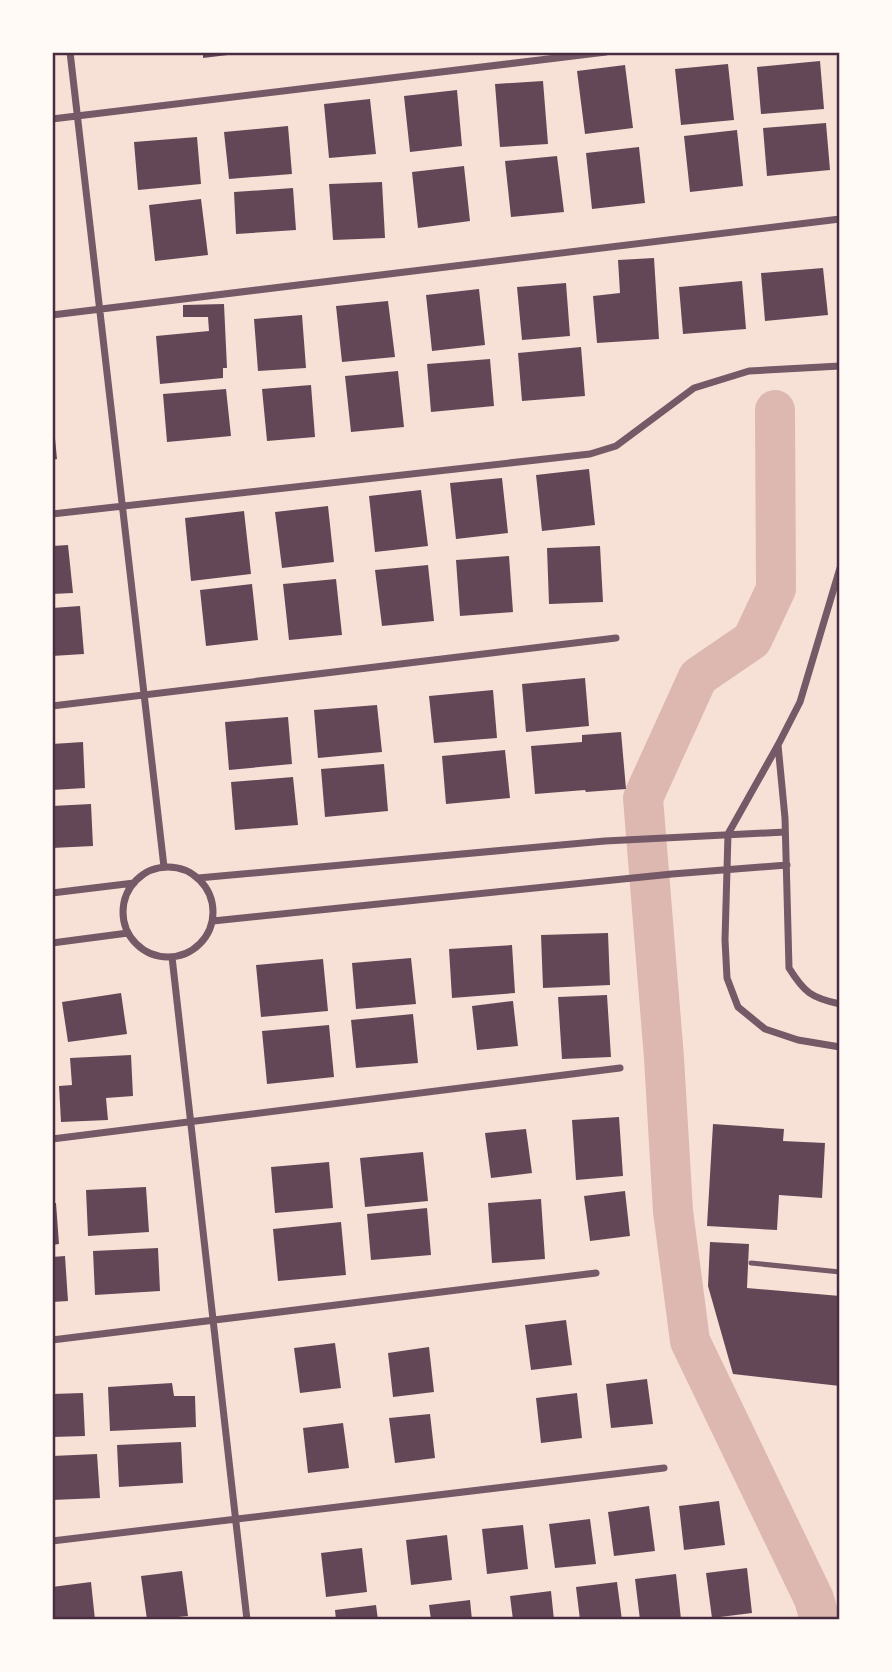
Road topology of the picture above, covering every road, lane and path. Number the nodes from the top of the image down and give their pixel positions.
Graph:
1 (70, 52) edge
2 (606, 52) edge
3 (78, 116) junction
4 (52, 119) edge
5 (839, 219) edge
6 (100, 310) junction
7 (52, 315) edge
8 (839, 366) edge
9 (122, 506) junction
10 (52, 514) edge
11 (839, 568) edge
12 (617, 638) dead end
13 (144, 696) junction
14 (52, 706) edge
15 (778, 745) junction
16 (785, 832) junction
17 (728, 834) junction
18 (787, 865) junction
19 (163, 867) junction
20 (727, 869) junction
21 (198, 878) junction
22 (134, 883) junction
23 (52, 893) edge
24 (213, 921) junction
25 (128, 933) junction
26 (52, 943) edge
27 (172, 957) junction
28 (839, 1004) edge
29 (839, 1047) edge
30 (620, 1068) dead end
31 (190, 1122) junction
32 (52, 1139) edge
33 (751, 1263) dead end
34 (839, 1272) edge
35 (596, 1273) dead end
36 (213, 1320) junction
37 (52, 1340) edge
38 (664, 1468) dead end
39 (236, 1519) junction
40 (52, 1541) edge
41 (247, 1619) edge

1 - 3 street
2 - 3 street
3 - 4 street
3 - 6 street
5 - 6 street
6 - 7 street
6 - 9 street
8 - 9 street
9 - 10 street
9 - 13 street
11 - 15 street
12 - 13 street
13 - 14 street
13 - 19 street
15 - 16 street
15 - 17 street
16 - 17 street
16 - 18 street
17 - 20 street
17 - 21 street
18 - 20 street
18 - 28 street
19 - 21 street
19 - 22 street
20 - 24 street
20 - 29 street
21 - 24 street
22 - 23 street
22 - 25 street
24 - 27 street
25 - 26 street
25 - 27 street
27 - 31 street
30 - 31 street
31 - 32 street
31 - 36 street
33 - 34 lane
35 - 36 street
36 - 37 street
36 - 39 street
38 - 39 street
39 - 40 street
39 - 41 street

